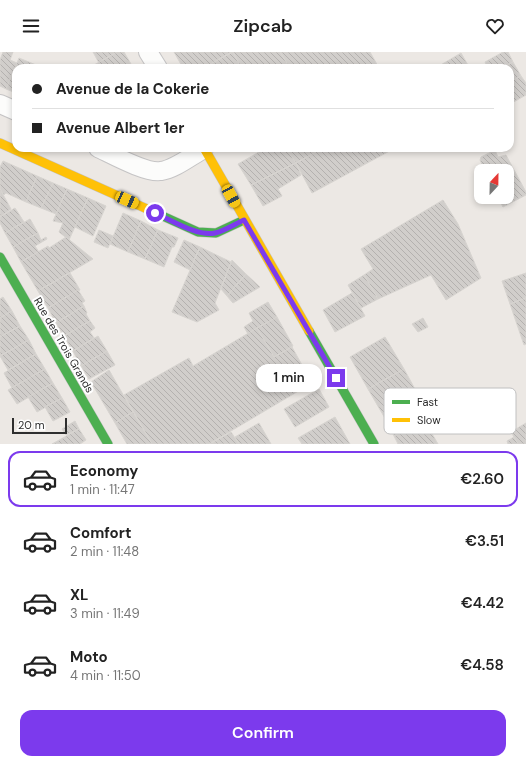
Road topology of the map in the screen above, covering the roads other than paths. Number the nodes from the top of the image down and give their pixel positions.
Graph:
1 (148, 52) edge
2 (156, 64) edge
3 (0, 104) edge
4 (12, 109) edge
5 (0, 143) edge
6 (12, 148) edge
7 (20, 152) edge
8 (107, 152) edge
9 (199, 152) edge
10 (206, 152) edge
11 (244, 220) junction
12 (0, 257) edge
13 (108, 444) edge
14 (374, 444) edge

1 - 2 street
3 - 4 street
5 - 6 street
7 - 11 street
8 - 9 street
10 - 11 street
11 - 14 street
12 - 13 street, Rue des Trois Grands

